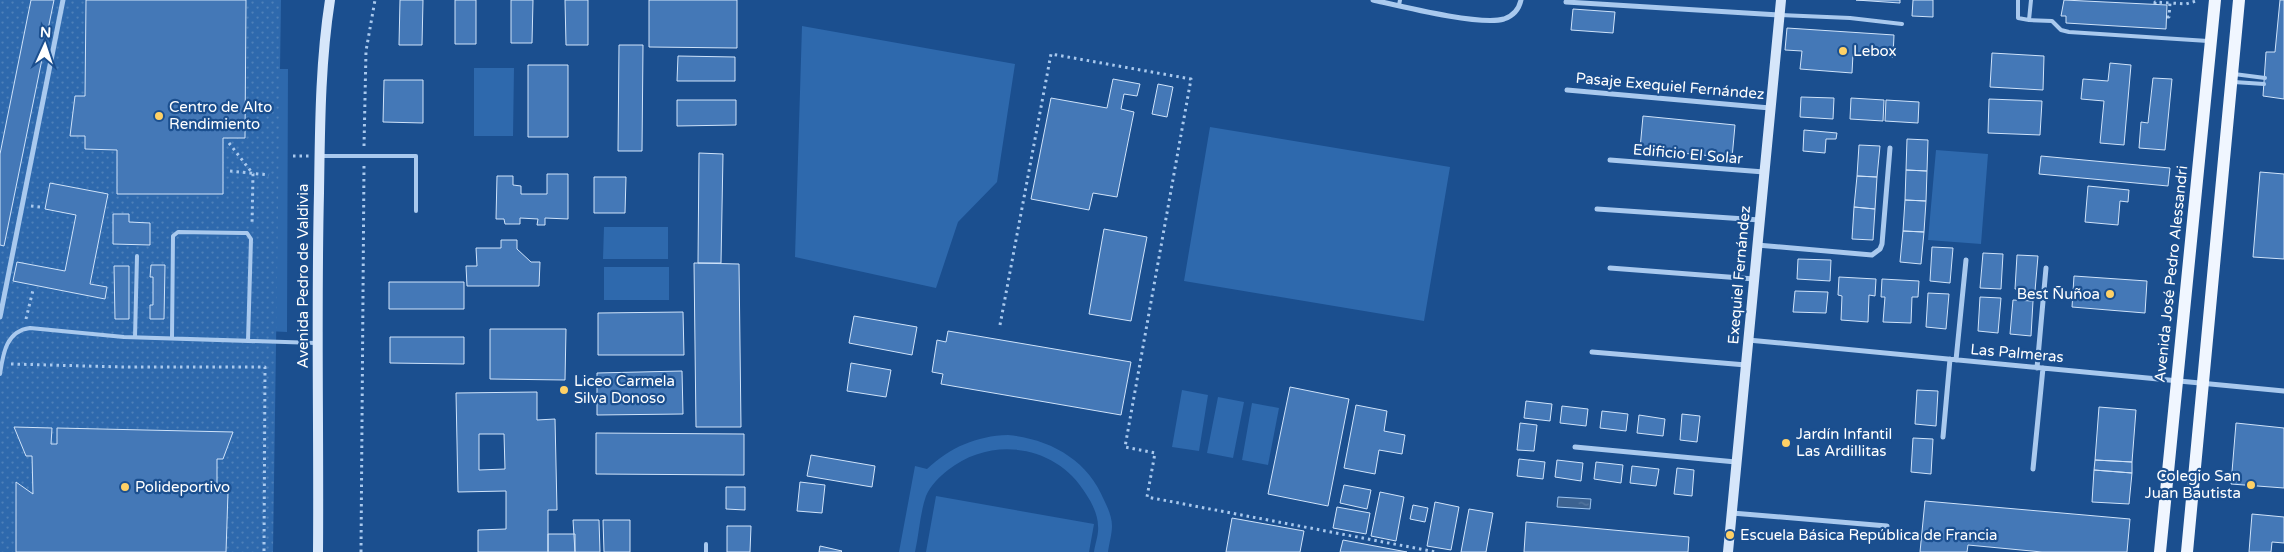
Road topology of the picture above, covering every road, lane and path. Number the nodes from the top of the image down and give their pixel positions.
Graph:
1 (63, 0) edge
2 (330, 0) edge
3 (375, 0) edge
4 (1372, 0) edge
5 (1781, 0) edge
6 (2018, 0) edge
7 (2030, 0) edge
8 (2215, 0) edge
9 (2239, 0) edge
10 (1521, 1) edge
11 (2196, 1) edge
12 (1566, 2) dead end
13 (1399, 3) edge
14 (2170, 3) junction
15 (2155, 4) dead end
16 (1780, 14) junction
17 (2167, 17) dead end
18 (2029, 20) junction
19 (1902, 24) dead end
20 (2210, 42) junction
21 (2232, 78) junction
22 (2265, 78) dead end
23 (2264, 84) dead end
24 (1567, 90) dead end
25 (1770, 108) junction
26 (229, 143) dead end
27 (1890, 148) dead end
28 (319, 156) junction
29 (364, 156) junction
30 (1610, 160) dead end
31 (230, 171) dead end
32 (1764, 172) junction
33 (253, 174) junction
34 (270, 175) dead end
35 (1597, 209) dead end
36 (416, 211) dead end
37 (1760, 220) junction
38 (249, 236) junction
39 (1757, 245) junction
40 (137, 256) dead end
41 (1966, 260) dead end
42 (1610, 268) dead end
43 (2046, 268) dead end
44 (1754, 279) junction
45 (33, 290) dead end
46 (0, 317) edge
47 (1000, 324) dead end
48 (24, 329) junction
49 (135, 337) junction
50 (172, 338) junction
51 (1748, 340) junction
52 (248, 341) junction
53 (318, 343) junction
54 (1592, 352) dead end
55 (1953, 360) junction
56 (2, 362) junction
57 (1746, 365) junction
58 (2040, 368) junction
59 (0, 374) edge
60 (2177, 381) junction
61 (2202, 384) junction
62 (2284, 392) edge
63 (1943, 437) dead end
64 (1575, 447) dead end
65 (1736, 462) junction
66 (2033, 469) dead end
67 (1732, 513) junction
68 (1887, 526) dead end
69 (706, 544) dead end
70 (264, 552) edge
71 (318, 552) edge
72 (361, 552) edge
73 (706, 552) edge
74 (1436, 552) edge
75 (1728, 552) edge
76 (2160, 552) edge
77 (2187, 552) edge

1 - 46 street
2 - 28 street, Avenida Pedro de Valdivia
3 - 29 path
4 - 13 street
5 - 16 street, Exequiel Fernández
6 - 18 lane
7 - 18 lane
8 - 20 main road, Avenida José Pedro Alessandri
9 - 21 main road
10 - 13 street
11 - 14 path
12 - 16 street
14 - 15 path
14 - 17 path
16 - 19 lane
16 - 25 street, Exequiel Fernández
18 - 20 lane
20 - 60 main road, Avenida José Pedro Alessandri
21 - 22 lane
21 - 23 lane
21 - 61 main road
24 - 25 street, Pasaje Exequiel Fernández
25 - 32 street, Exequiel Fernández
26 - 33 path
27 - 39 street
28 - 29 lane
28 - 53 street, Avenida Pedro de Valdivia
29 - 36 lane
29 - 72 path
30 - 32 street, Edificio El Solar
31 - 33 path
32 - 37 street, Exequiel Fernández
33 - 34 path
33 - 38 path
35 - 37 street
37 - 39 street, Exequiel Fernández
38 - 50 lane
38 - 52 lane
39 - 44 street, Exequiel Fernández
40 - 49 lane
41 - 55 street
42 - 44 street
43 - 58 street
44 - 51 street, Exequiel Fernández
45 - 48 path
47 - 74 path
48 - 49 lane
48 - 56 lane
49 - 50 lane
50 - 52 lane
51 - 55 street, Las Palmeras
51 - 57 street, Exequiel Fernández
52 - 53 lane
53 - 71 street, Avenida Pedro de Valdivia
54 - 57 street
55 - 58 street, Las Palmeras
55 - 63 street
56 - 59 lane
56 - 70 path
57 - 65 street, Exequiel Fernández
58 - 60 street, Las Palmeras
58 - 66 street
60 - 61 street, Las Palmeras
60 - 76 main road, Avenida José Pedro Alessandri
61 - 62 street, Las Palmeras
61 - 77 main road
64 - 65 street
65 - 67 street, Exequiel Fernández
67 - 68 street
67 - 75 street, Exequiel Fernández
69 - 73 lane

